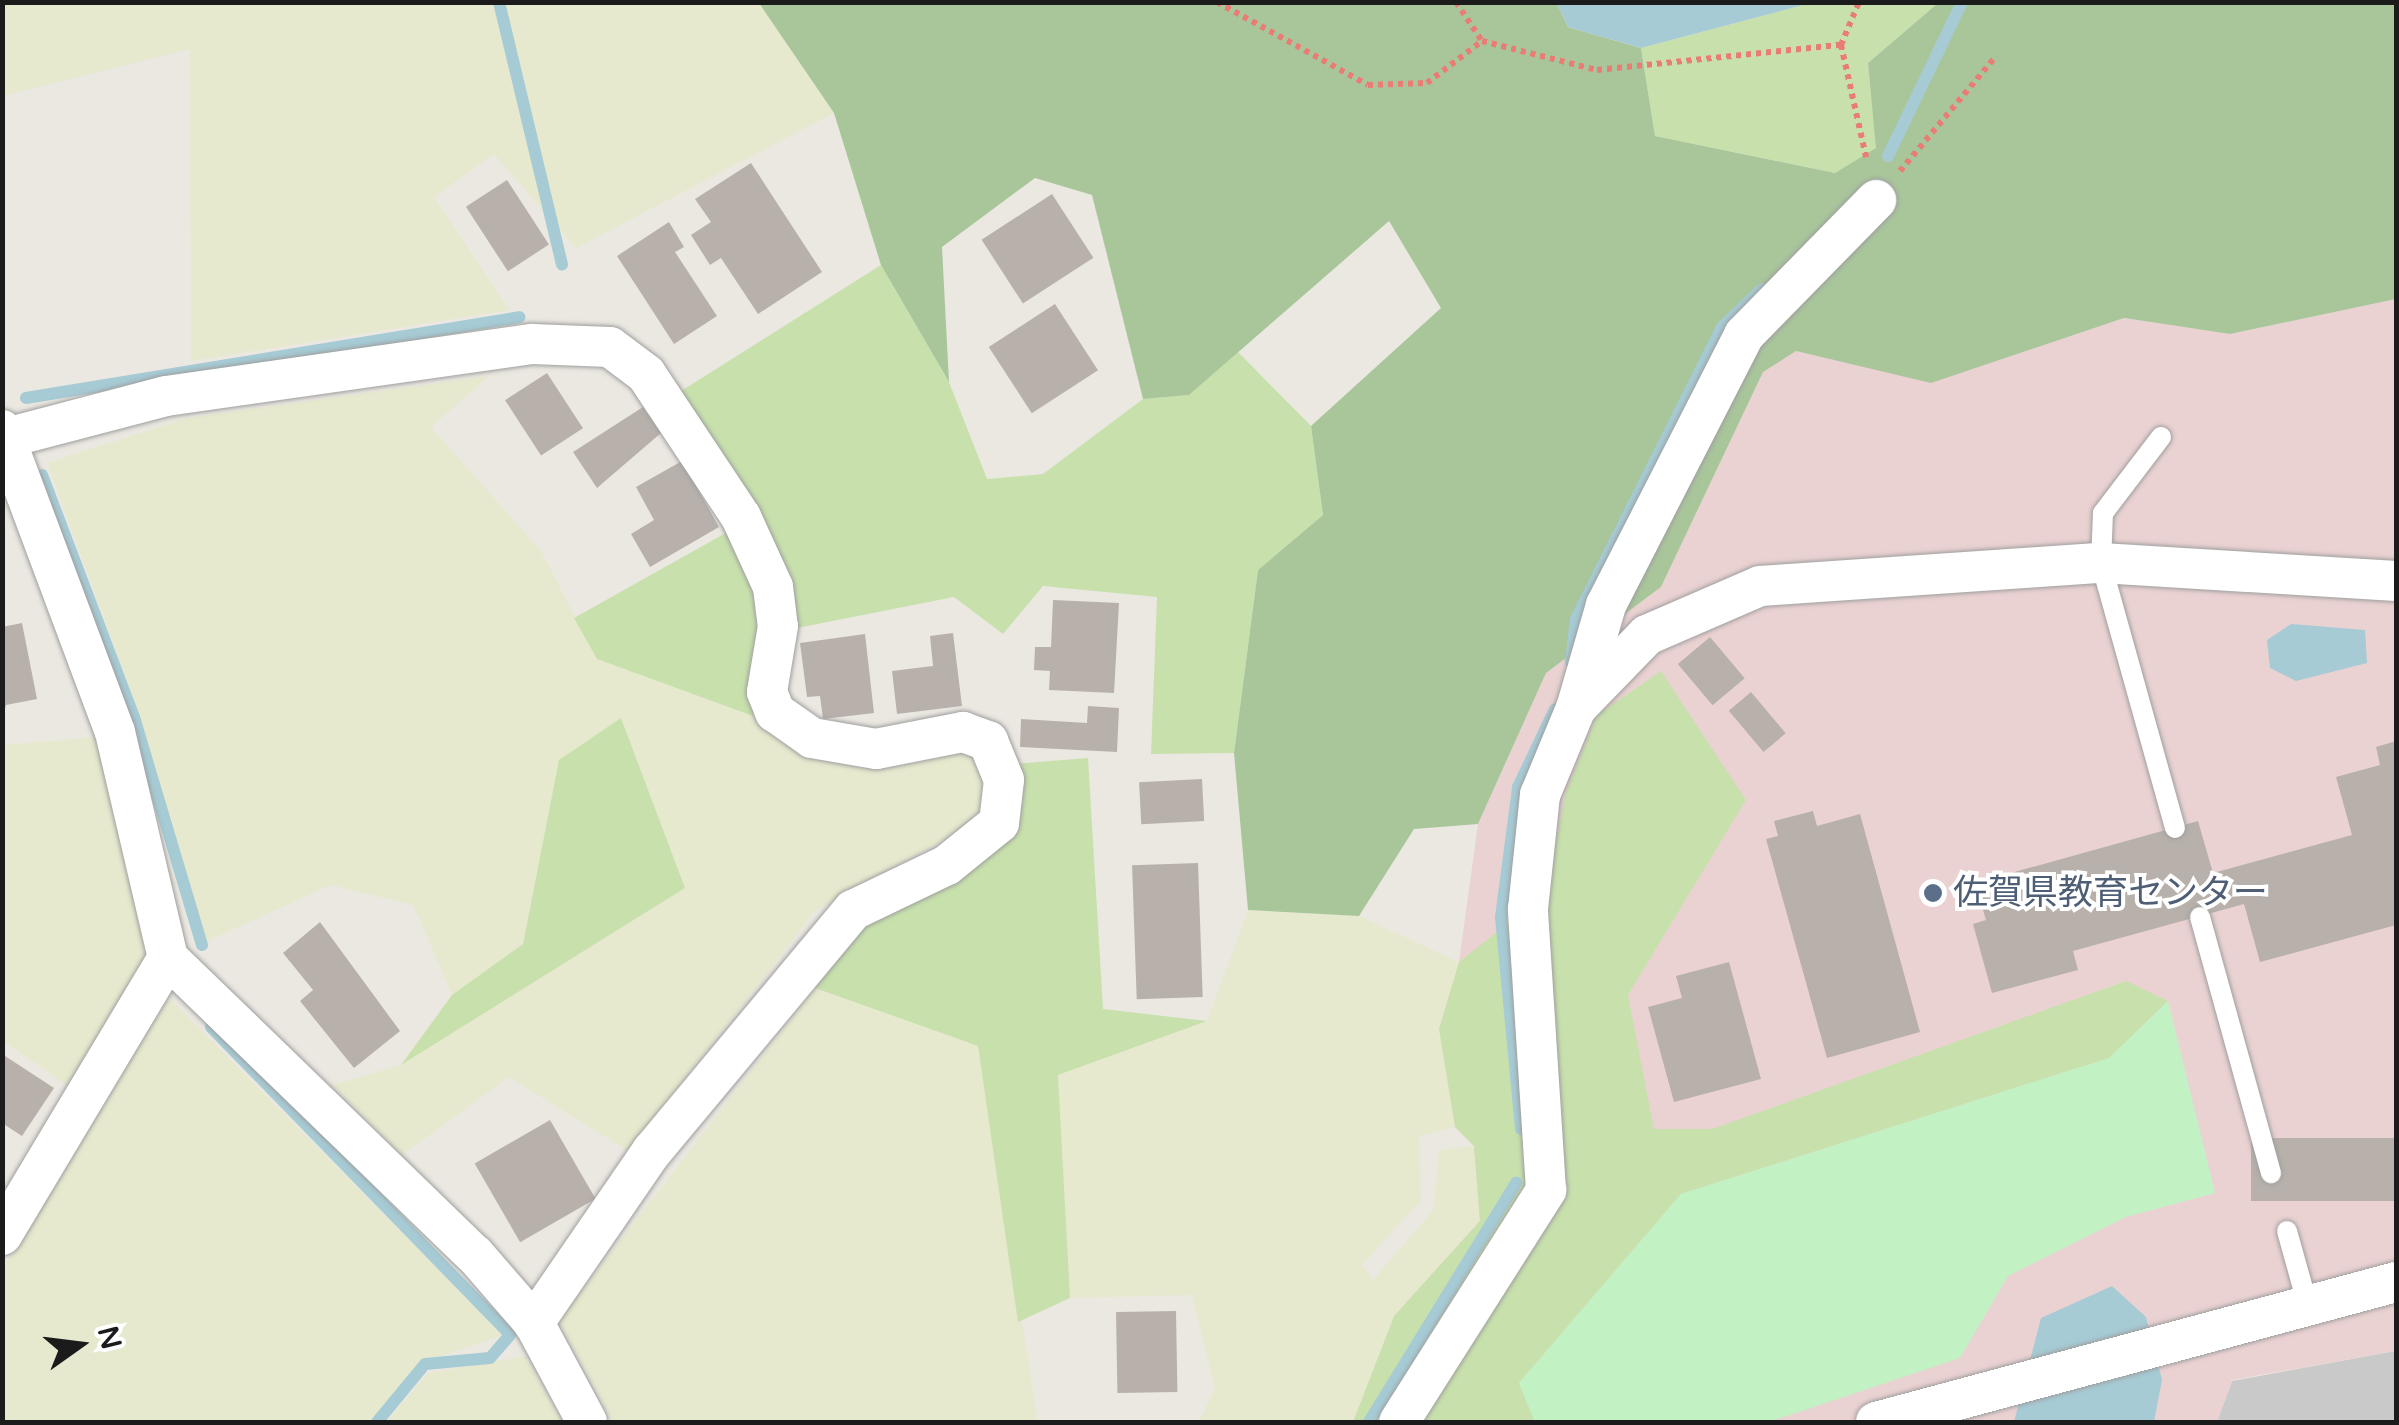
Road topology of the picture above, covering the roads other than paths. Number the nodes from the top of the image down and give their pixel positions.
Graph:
1 (1876, 200) road end
2 (4, 434) edge
3 (2161, 437) dead end
4 (2101, 563) junction
5 (2396, 582) edge
6 (1576, 708) junction
7 (2175, 828) dead end
8 (2200, 917) dead end
9 (168, 958) junction
10 (2271, 1173) dead end
11 (2287, 1232) dead end
12 (2, 1235) edge
13 (2396, 1282) edge
14 (2308, 1306) junction
15 (534, 1323) junction
16 (588, 1422) edge
17 (1399, 1422) edge
18 (1876, 1422) edge

1 - 6 street
2 - 9 street
2 - 15 street
3 - 4 lane
4 - 5 street
4 - 6 street
4 - 7 lane
6 - 17 street
8 - 10 lane
9 - 12 street
9 - 15 street
11 - 14 lane
13 - 14 street
14 - 18 street
15 - 16 street

